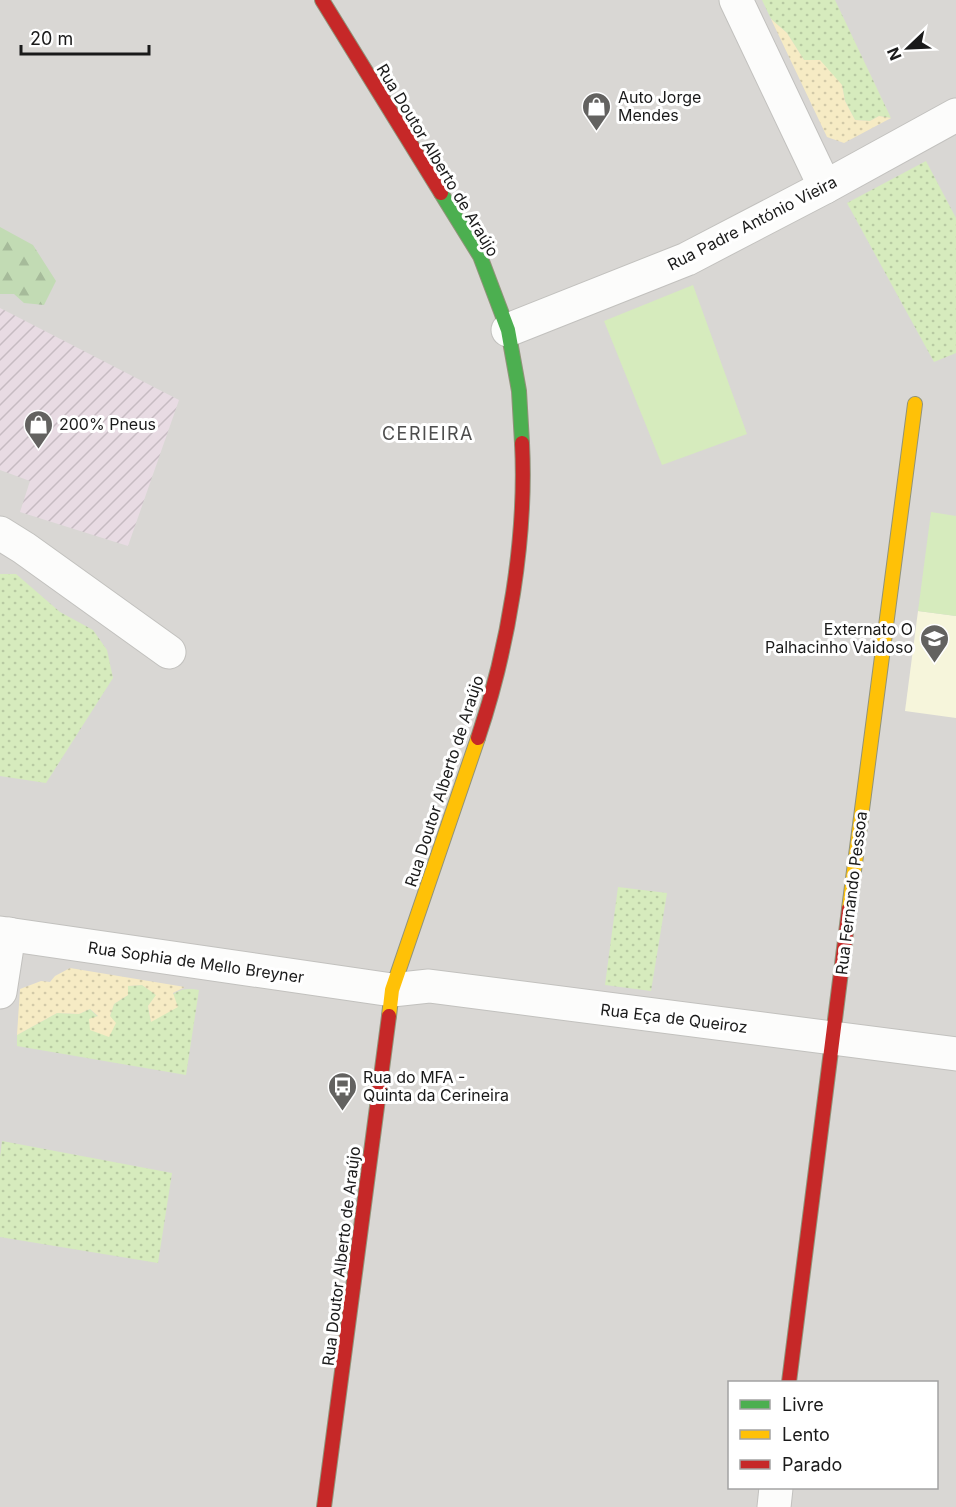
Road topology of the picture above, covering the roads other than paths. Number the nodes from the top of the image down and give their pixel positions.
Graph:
1 (322, 0) edge
2 (736, 0) edge
3 (956, 115) edge
4 (825, 187) junction
5 (508, 330) junction
6 (915, 404) dead end
7 (0, 533) edge
8 (169, 652) dead end
9 (4, 934) edge
10 (392, 990) junction
11 (0, 992) edge
12 (832, 1039) junction
13 (956, 1054) edge
14 (789, 1381) edge
15 (776, 1489) edge
16 (324, 1507) edge
17 (774, 1507) edge

1 - 5 main road, Rua Doutor Alberto de Araújo
2 - 4 street
3 - 4 street, Rua Padre António Vieira
4 - 5 street, Rua Padre António Vieira
5 - 10 main road, Rua Doutor Alberto de Araújo
6 - 12 main road, Rua Fernando Pessoa
7 - 8 street
9 - 10 street, Rua Sophia de Mello Breyner
9 - 11 street
10 - 12 street, Rua Eça de Queiroz
10 - 16 main road, Rua Doutor Alberto de Araújo
12 - 13 street, Rua Eça de Queiroz
12 - 14 main road, Rua Fernando Pessoa
15 - 17 street

